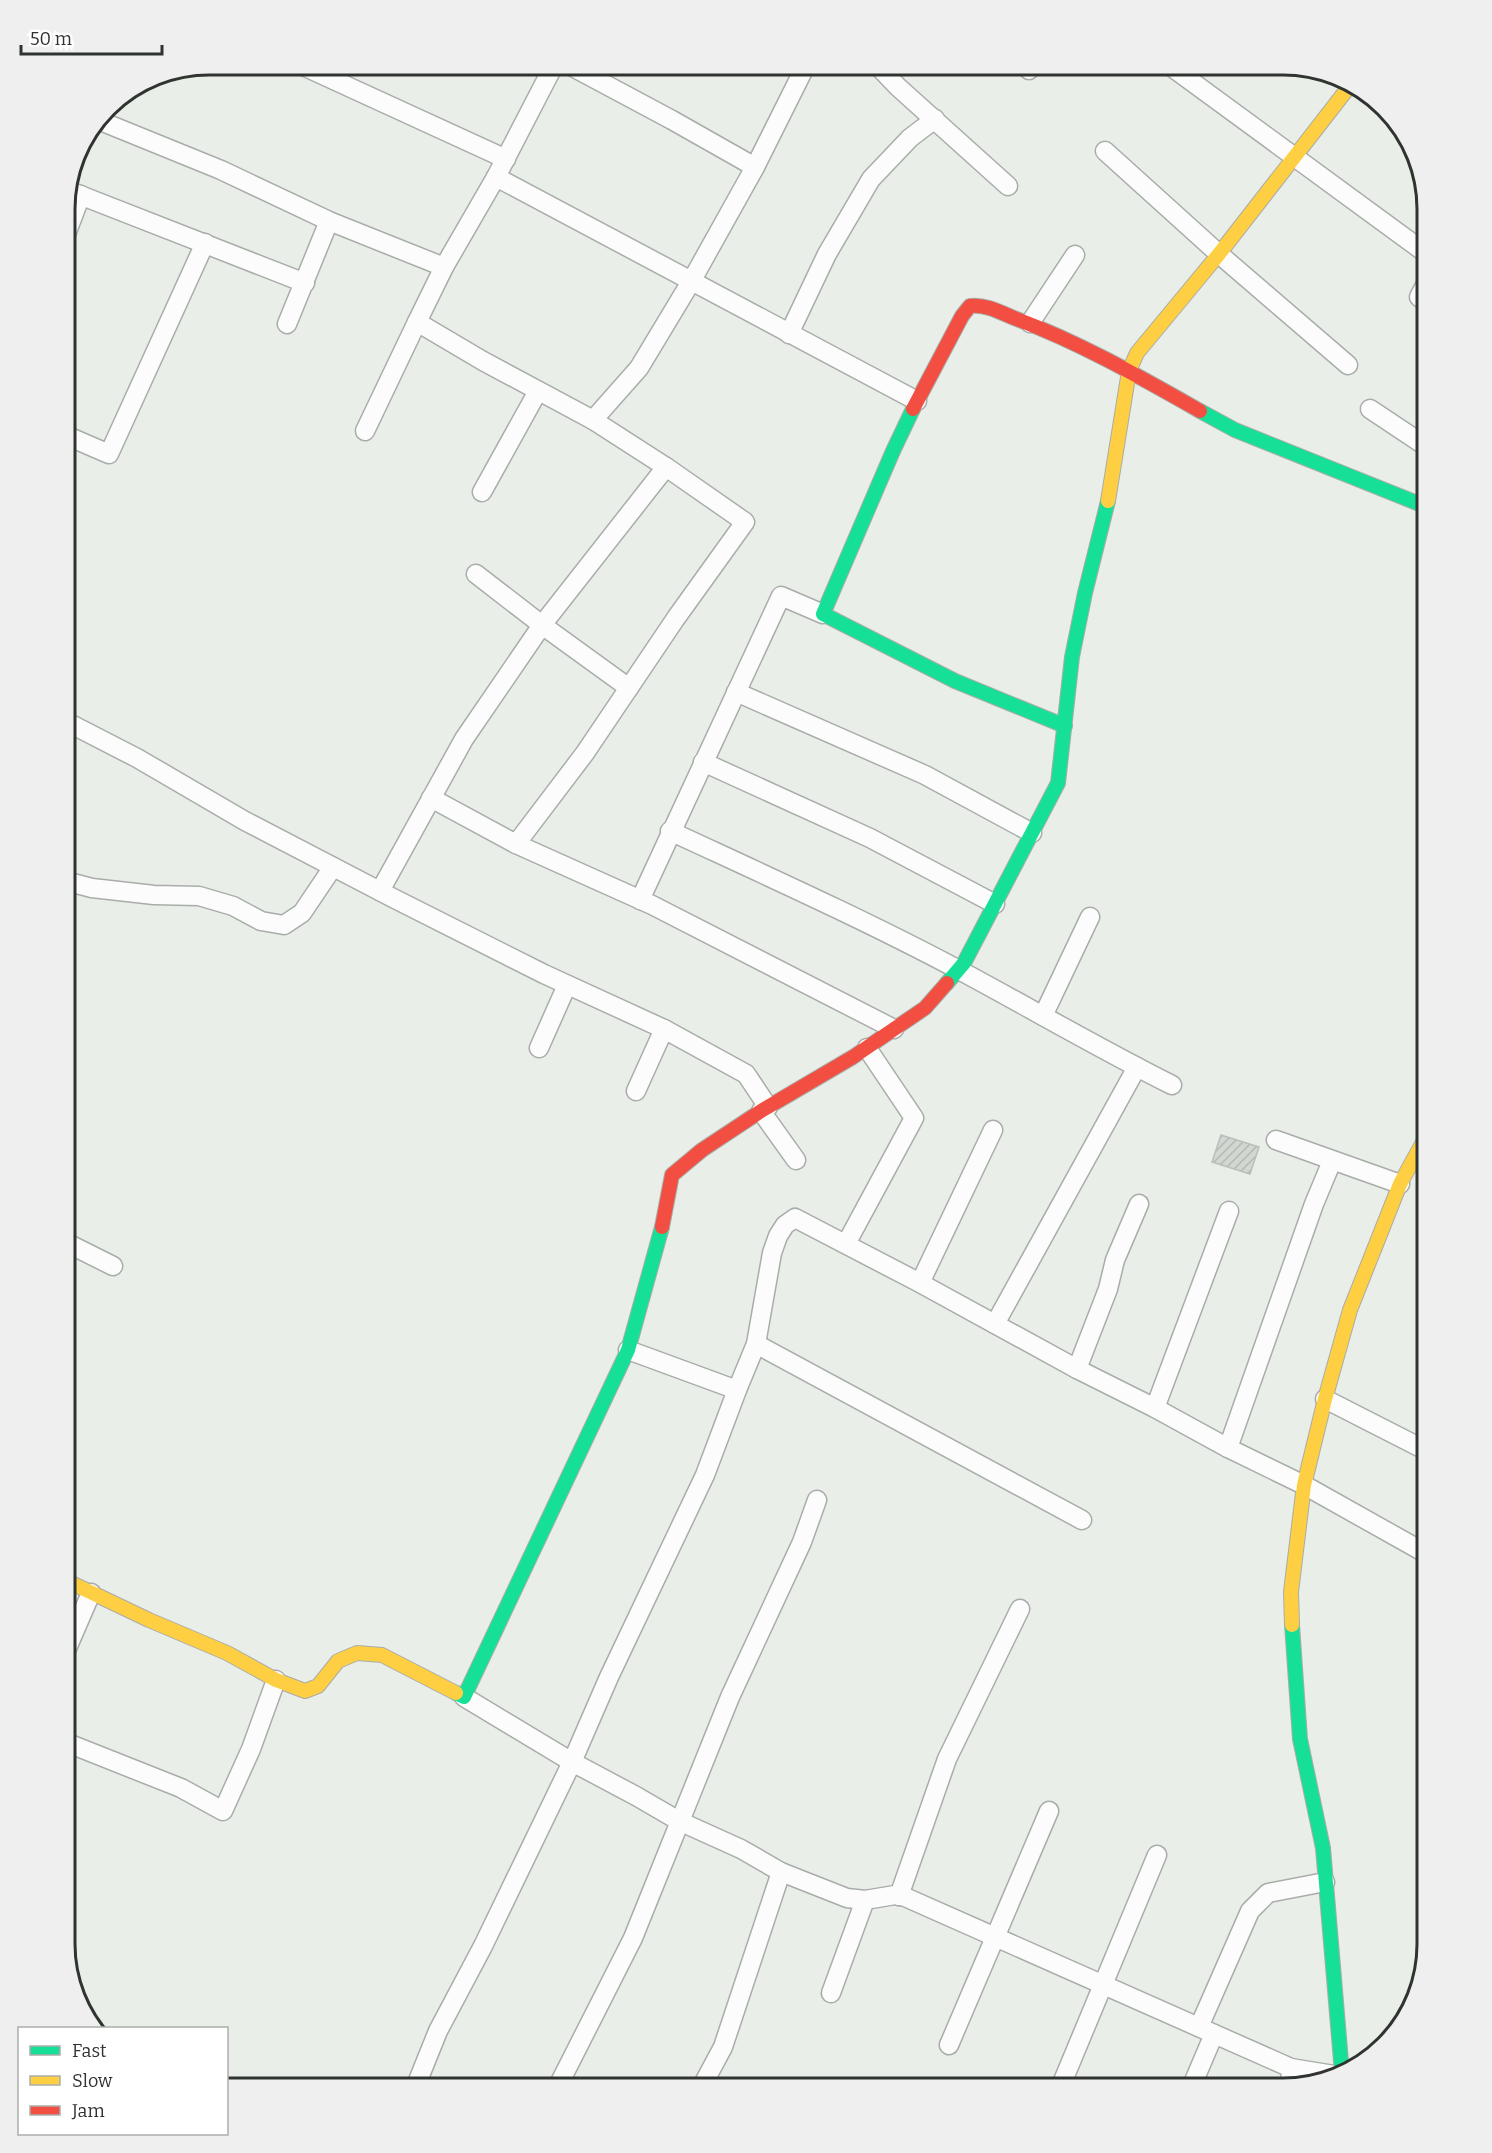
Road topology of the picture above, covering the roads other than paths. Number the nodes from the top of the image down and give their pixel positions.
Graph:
1 (326, 75) edge
2 (549, 75) edge
3 (588, 75) edge
4 (801, 75) edge
5 (887, 75) edge
6 (1183, 75) edge
7 (1346, 91) edge
8 (935, 118) junction
9 (107, 123) edge
10 (1105, 152) dead end
11 (1295, 156) junction
12 (506, 159) junction
13 (755, 167) junction
14 (496, 177) junction
15 (1008, 186) dead end
16 (76, 193) edge
17 (329, 221) junction
18 (205, 243) junction
19 (1417, 246) edge
20 (1219, 254) junction
21 (1075, 255) dead end
22 (444, 267) junction
23 (692, 280) junction
24 (304, 283) junction
25 (417, 322) junction
26 (1030, 323) junction
27 (287, 324) dead end
28 (789, 334) junction
29 (1348, 365) dead end
30 (1130, 371) junction
31 (538, 391) junction
32 (917, 401) junction
33 (1370, 409) dead end
34 (593, 420) junction
35 (365, 431) dead end
36 (75, 439) edge
37 (1417, 440) edge
38 (666, 467) junction
39 (482, 492) dead end
40 (1417, 499) edge
41 (476, 574) dead end
42 (823, 615) junction
43 (542, 625) junction
44 (630, 688) junction
45 (736, 692) junction
46 (75, 725) edge
47 (1065, 726) junction
48 (703, 762) junction
49 (431, 798) junction
50 (670, 831) junction
51 (1032, 833) junction
52 (516, 844) junction
53 (333, 867) junction
54 (75, 884) edge
55 (380, 891) junction
56 (640, 900) junction
57 (995, 904) junction
58 (1090, 917) dead end
59 (958, 969) junction
60 (567, 984) junction
61 (1043, 1016) junction
62 (664, 1029) junction
63 (894, 1029) junction
64 (539, 1048) dead end
65 (867, 1048) junction
66 (1137, 1067) junction
67 (1172, 1084) dead end
68 (636, 1091) dead end
69 (765, 1109) junction
70 (993, 1130) dead end
71 (1276, 1140) dead end
72 (1417, 1154) edge
73 (796, 1160) dead end
74 (1332, 1161) junction
75 (1400, 1184) junction
76 (1139, 1204) dead end
77 (1229, 1211) dead end
78 (846, 1244) junction
79 (75, 1247) edge
80 (113, 1266) dead end
81 (920, 1283) junction
82 (995, 1324) junction
83 (756, 1344) junction
84 (628, 1350) junction
85 (1077, 1369) junction
86 (737, 1390) junction
87 (1325, 1399) junction
88 (1155, 1408) junction
89 (1417, 1445) edge
90 (1228, 1448) junction
91 (1304, 1485) junction
92 (817, 1500) dead end
93 (1082, 1520) dead end
94 (1417, 1548) edge
95 (75, 1585) edge
96 (91, 1593) junction
97 (1020, 1609) dead end
98 (75, 1629) edge
99 (276, 1680) junction
100 (464, 1697) junction
101 (75, 1746) edge
102 (572, 1762) junction
103 (1049, 1811) dead end
104 (680, 1821) junction
105 (1157, 1855) dead end
106 (781, 1872) junction
107 (1325, 1882) junction
108 (899, 1896) junction
109 (865, 1900) junction
110 (995, 1937) junction
111 (1103, 1985) junction
112 (831, 1993) dead end
113 (1206, 2031) junction
114 (949, 2044) dead end
115 (1341, 2064) edge
116 (1291, 2068) junction
117 (1319, 2073) edge
118 (419, 2078) edge
119 (562, 2078) edge
120 (706, 2078) edge
121 (1064, 2078) edge
122 (1194, 2078) edge
123 (1290, 2078) edge

1 - 12 street
2 - 12 street
3 - 13 street
4 - 13 street
5 - 8 street
6 - 11 street
7 - 11 street
8 - 15 street
8 - 28 street
9 - 17 street
10 - 20 street
11 - 19 street
11 - 20 street
12 - 14 street
13 - 23 street
14 - 22 street
14 - 23 street
16 - 18 street
17 - 22 street
17 - 24 street
18 - 24 street
18 - 36 street
20 - 29 street
20 - 30 street
21 - 26 street
22 - 25 street
23 - 28 street
23 - 34 street
24 - 27 street
25 - 31 street
25 - 35 street
26 - 30 street
26 - 32 street
28 - 32 street
30 - 40 street
30 - 47 street
31 - 34 street
31 - 39 street
32 - 42 street
33 - 37 street
34 - 38 street
38 - 43 street
38 - 44 street
41 - 43 street
42 - 45 street
42 - 47 street
43 - 44 street
43 - 49 street
44 - 52 street
45 - 48 street
45 - 51 street
46 - 53 street
47 - 51 street
48 - 50 street
48 - 57 street
49 - 52 street
49 - 55 street
50 - 56 street
50 - 59 street
51 - 57 street
52 - 56 street
53 - 54 street
53 - 55 street
55 - 60 street
56 - 63 street
57 - 59 street
58 - 61 street
59 - 61 street
59 - 63 street
60 - 62 street
60 - 64 street
61 - 66 street
62 - 68 street
62 - 69 street
63 - 65 street
65 - 69 street
65 - 78 street
66 - 67 street
66 - 82 street
69 - 73 street
69 - 84 street
70 - 81 street
71 - 74 street
72 - 75 street
74 - 75 street
74 - 90 street
75 - 87 street
76 - 85 street
77 - 88 street
78 - 81 street
78 - 83 street
79 - 80 street
81 - 82 street
82 - 85 street
83 - 86 street
83 - 93 street
84 - 86 street
84 - 100 street
85 - 88 street
86 - 102 street
87 - 89 street
87 - 91 street
88 - 90 street
90 - 91 street
91 - 94 street
91 - 107 street
92 - 104 street
95 - 96 street
96 - 98 street
96 - 99 street
97 - 108 street
99 - 100 street
99 - 101 street
100 - 102 street
102 - 104 street
102 - 118 street
103 - 110 street
104 - 106 street
104 - 119 street
105 - 111 street
106 - 109 street
106 - 120 street
107 - 113 street
107 - 115 street
108 - 109 street
108 - 110 street
109 - 112 street
110 - 111 street
110 - 114 street
111 - 113 street
111 - 121 street
113 - 116 street
113 - 122 street
116 - 117 street
116 - 123 street

